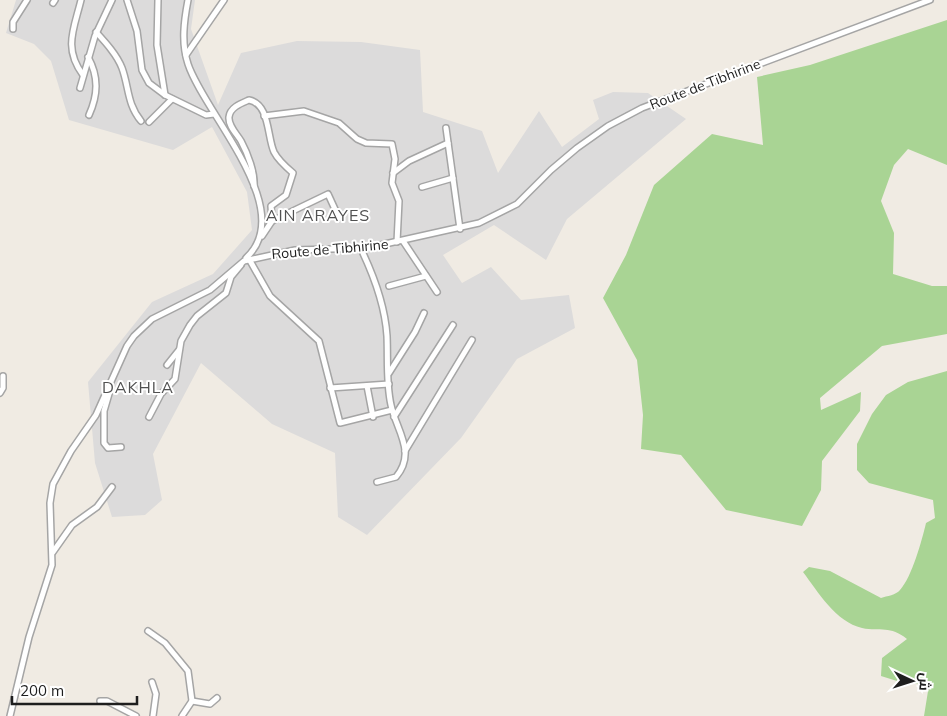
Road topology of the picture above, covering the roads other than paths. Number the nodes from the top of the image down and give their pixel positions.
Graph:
1 (27, 0) edge
2 (81, 0) edge
3 (112, 0) edge
4 (127, 0) edge
5 (158, 0) edge
6 (188, 0) edge
7 (224, 0) edge
8 (930, 0) edge
9 (13, 29) dead end
10 (96, 32) junction
11 (186, 55) junction
12 (88, 56) junction
13 (83, 75) junction
14 (80, 88) dead end
15 (165, 95) junction
16 (172, 99) junction
17 (214, 114) junction
18 (89, 115) dead end
19 (264, 116) junction
20 (141, 121) dead end
21 (149, 122) dead end
22 (446, 128) dead end
23 (448, 143) junction
24 (393, 173) junction
25 (453, 178) junction
26 (422, 187) dead end
27 (254, 188) junction
28 (339, 218) dead end
29 (272, 221) junction
30 (460, 229) junction
31 (260, 237) junction
32 (400, 242) junction
33 (361, 249) junction
34 (246, 260) junction
35 (426, 276) junction
36 (389, 286) dead end
37 (437, 292) dead end
38 (424, 313) dead end
39 (453, 325) dead end
40 (472, 340) dead end
41 (180, 347) junction
42 (168, 366) dead end
43 (388, 374) junction
44 (3, 376) dead end
45 (111, 382) junction
46 (388, 384) junction
47 (367, 386) junction
48 (330, 388) junction
49 (0, 393) edge
50 (392, 410) junction
51 (394, 416) junction
52 (149, 417) dead end
53 (373, 417) junction
54 (121, 447) dead end
55 (405, 451) junction
56 (377, 482) dead end
57 (112, 487) dead end
58 (53, 552) junction
59 (148, 632) dead end
60 (152, 682) dead end
61 (217, 698) dead end
62 (100, 700) dead end
63 (192, 701) junction
64 (10, 716) edge
65 (136, 716) edge
66 (153, 716) edge
67 (182, 716) edge

1 - 9 street
2 - 13 street
3 - 10 street
4 - 15 street
5 - 15 street
6 - 11 street
7 - 11 street
8 - 30 street, Route de Tibhirine
10 - 12 street
10 - 20 street
11 - 17 street
12 - 13 street
12 - 18 street
13 - 14 street
15 - 16 street
16 - 17 street
16 - 21 street
17 - 27 street
19 - 24 street
19 - 27 street
19 - 29 street
22 - 23 street
23 - 24 street
23 - 25 street
24 - 32 street
25 - 26 street
25 - 30 street
27 - 31 street
28 - 29 street
29 - 31 street
30 - 32 street, Route de Tibhirine
31 - 34 street
32 - 33 street, Route de Tibhirine
32 - 35 street
33 - 34 street, Route de Tibhirine
33 - 43 street
34 - 41 street
34 - 45 street, Route de Tibhirine
34 - 48 street
35 - 36 street
35 - 37 street
38 - 43 street
39 - 51 street
40 - 55 street
41 - 42 street
41 - 52 street
43 - 46 street
44 - 49 street
45 - 54 street
45 - 58 street, Route de Tibhirine
46 - 47 street
46 - 50 street
47 - 48 street
47 - 53 street
48 - 53 street
50 - 51 street
50 - 53 street
51 - 55 street
55 - 56 street
57 - 58 street
58 - 64 street, Route de Tibhirine
59 - 63 street
60 - 66 street
61 - 63 street
62 - 65 street
63 - 67 street

